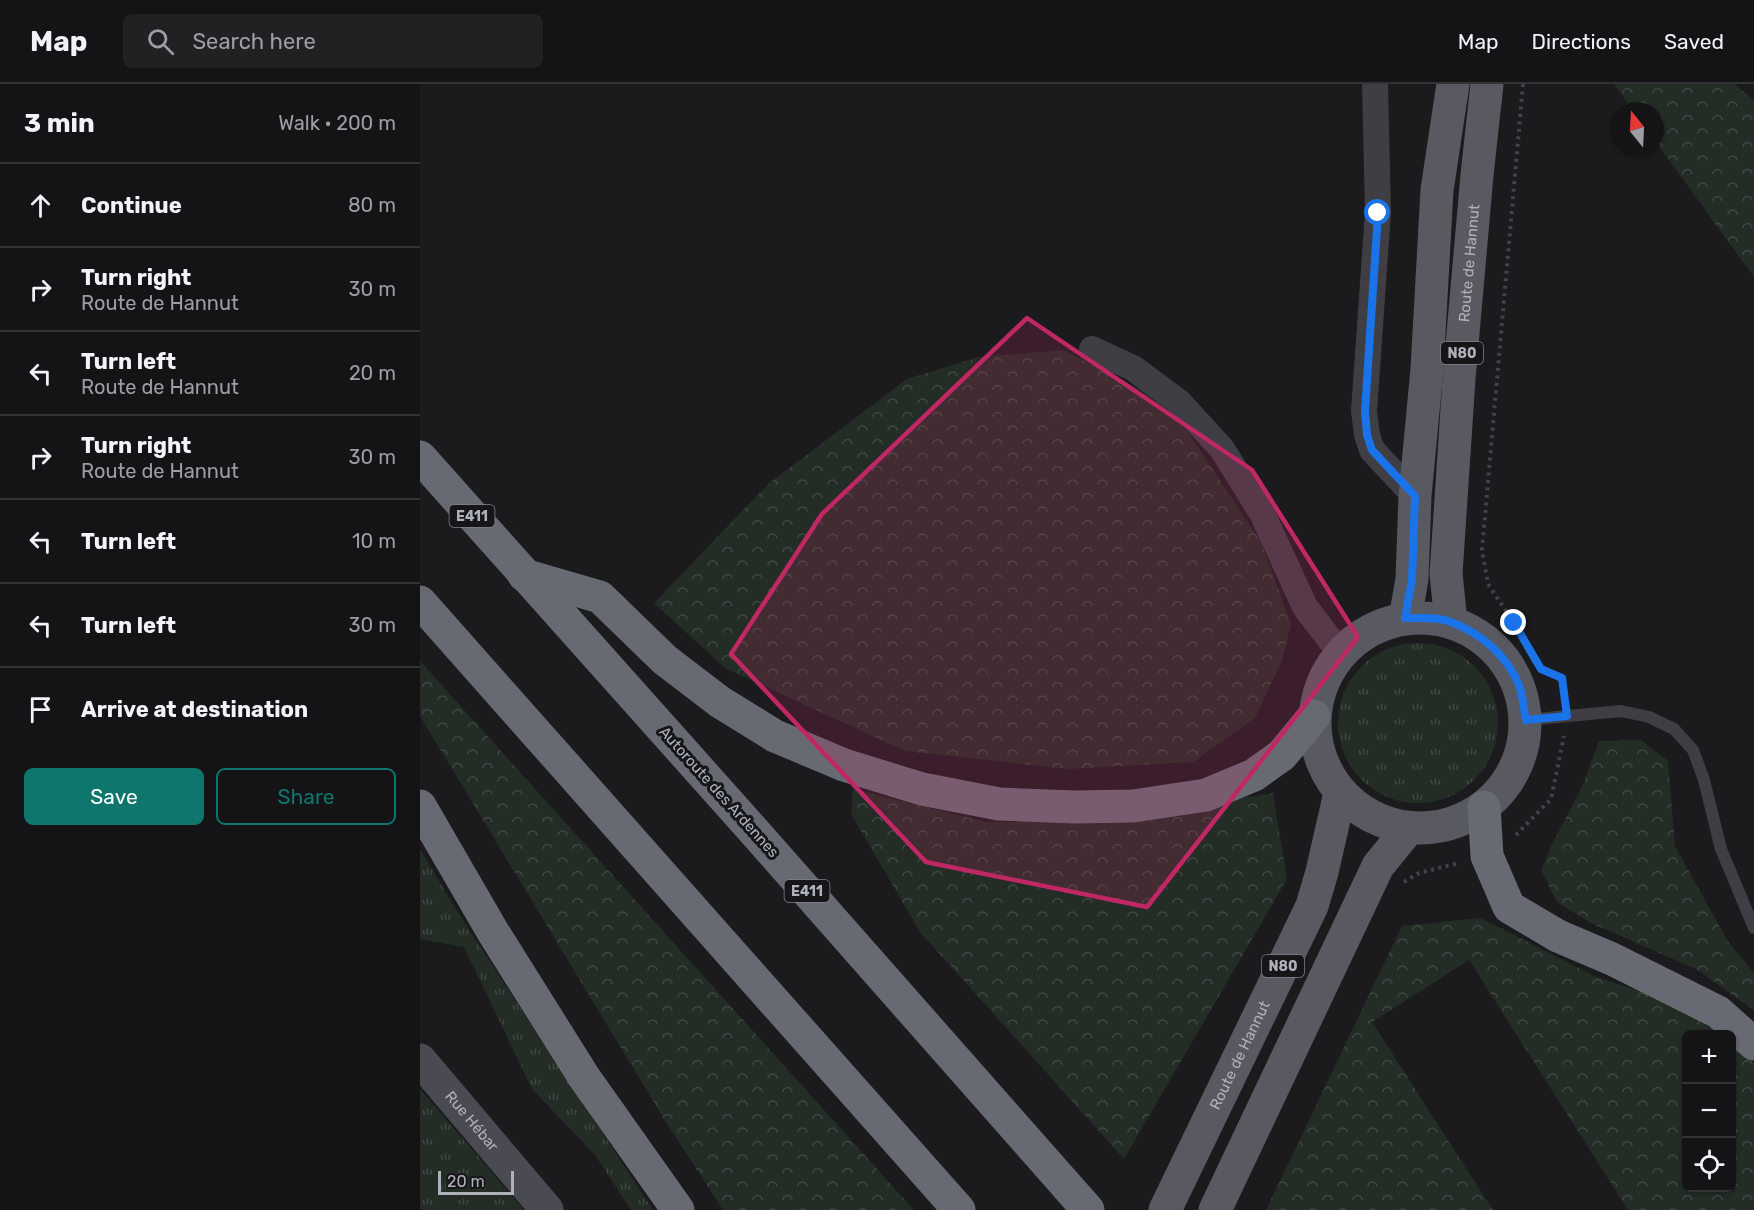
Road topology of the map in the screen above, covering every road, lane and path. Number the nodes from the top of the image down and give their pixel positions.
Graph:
1 (1375, 84) edge
2 (1454, 84) edge
3 (1487, 84) edge
4 (1523, 84) edge
5 (1092, 349) dead end
6 (420, 457) edge
7 (1415, 496) junction
8 (524, 574) junction
9 (420, 602) edge
10 (1405, 618) junction
11 (1451, 622) junction
12 (1341, 654) junction
13 (1314, 716) junction
14 (1567, 716) junction
15 (1526, 720) junction
16 (1340, 793) junction
17 (420, 806) edge
18 (1484, 807) junction
19 (1409, 828) junction
20 (1487, 856) junction
21 (1403, 883) dead end
22 (1754, 927) edge
23 (1754, 1044) edge
24 (420, 1060) edge
25 (547, 1210) edge
26 (678, 1210) edge
27 (959, 1210) edge
28 (1088, 1210) edge
29 (1165, 1210) edge
30 (1215, 1210) edge

1 - 7 street
2 - 7 main road, N80
3 - 11 main road, Route de Hannut / N80
4 - 14 path
5 - 12 street
6 - 8 highway, Autoroute des Ardennes / E411
7 - 10 main road, N80
8 - 13 highway
8 - 28 highway, Autoroute des Ardennes / E411
9 - 27 highway
10 - 11 main road
10 - 12 main road
11 - 15 main road
12 - 13 main road
13 - 16 main road
14 - 15 lane
14 - 20 path
14 - 22 lane
15 - 18 main road
16 - 19 main road
16 - 29 main road, Route de Hannut / N80
17 - 26 highway
18 - 19 main road
18 - 20 highway
19 - 30 main road, N80
20 - 21 path
20 - 23 highway
24 - 25 street, Rue Hébar

